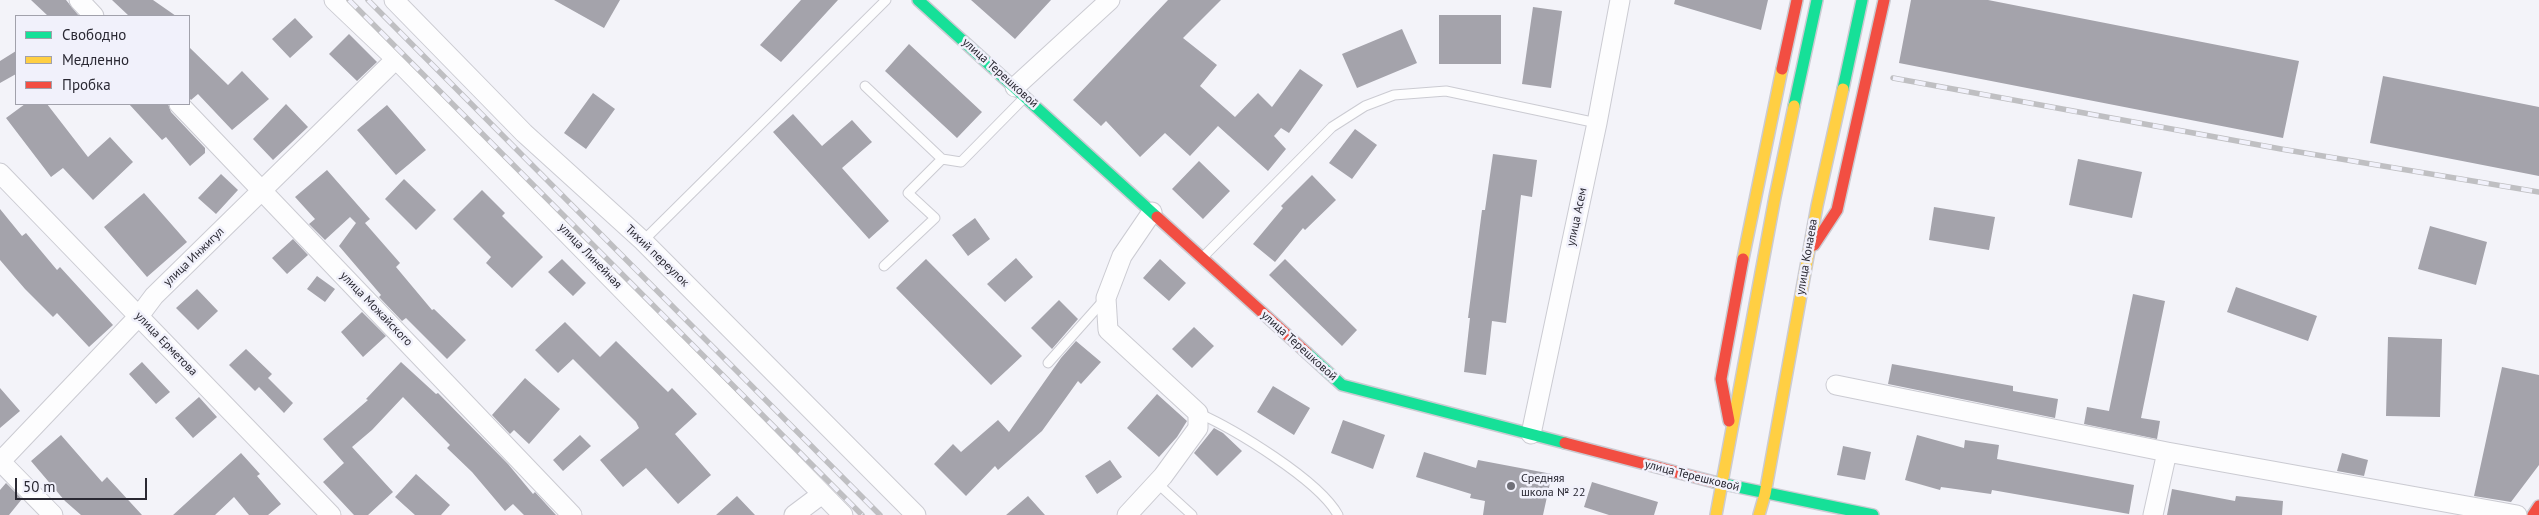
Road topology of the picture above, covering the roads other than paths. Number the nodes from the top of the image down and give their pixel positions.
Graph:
1 (79, 0) edge
2 (334, 0) edge
3 (394, 0) edge
4 (886, 0) edge
5 (918, 0) edge
6 (1110, 0) edge
7 (1620, 0) edge
8 (1797, 0) edge
9 (1817, 0) edge
10 (1862, 0) edge
11 (1884, 0) edge
12 (93, 15) edge
13 (396, 59) junction
14 (865, 86) dead end
15 (1020, 91) junction
16 (180, 105) edge
17 (1597, 123) junction
18 (942, 159) junction
19 (0, 173) edge
20 (263, 190) junction
21 (1152, 212) junction
22 (643, 242) junction
23 (1808, 254) junction
24 (1202, 258) junction
25 (884, 266) dead end
26 (1106, 298) junction
27 (138, 316) junction
28 (1048, 363) dead end
29 (1836, 385) dead end
30 (1198, 412) junction
31 (1531, 434) junction
32 (1732, 434) junction
33 (2167, 452) junction
34 (0, 462) edge
35 (1157, 483) junction
36 (1723, 484) junction
37 (822, 494) junction
38 (1764, 494) junction
39 (2539, 506) edge
40 (53, 515) edge
41 (331, 515) edge
42 (572, 515) edge
43 (794, 515) edge
44 (843, 515) edge
45 (916, 515) edge
46 (1127, 515) edge
47 (1192, 515) edge
48 (1338, 515) edge
49 (1716, 515) edge
50 (1759, 515) edge
51 (1872, 515) edge
52 (2153, 515) edge
53 (2517, 515) edge
54 (2533, 515) edge

1 - 12 street
2 - 13 street, улица Линейная
3 - 22 street, Тихий переулок
4 - 22 lane
5 - 15 main road, улица Терешковой
6 - 15 street
7 - 17 street, улица Асем
8 - 32 main road
9 - 32 main road
10 - 23 main road, улица Конаева
11 - 23 main road
13 - 20 street, улица Инжигул
13 - 37 street, улица Линейная
14 - 18 lane
15 - 18 lane
15 - 21 main road, улица Терешковой
16 - 20 street, улица Можайского
17 - 24 lane
17 - 31 street, улица Асем
18 - 25 lane
19 - 27 street, улица Ерметова
20 - 27 street, улица Инжигул
20 - 42 street, улица Можайского
21 - 24 main road, улица Терешковой
21 - 26 street
22 - 45 street, Тихий переулок
23 - 38 main road, улица Конаева
24 - 31 main road, улица Терешковой
26 - 28 lane
26 - 30 street
27 - 34 street, улица Инжигул
27 - 41 street, улица Ерметова
29 - 33 street
30 - 35 street
30 - 48 lane
31 - 36 main road, улица Терешковой
32 - 36 main road
33 - 52 street
33 - 53 street
34 - 40 street
35 - 46 street
35 - 47 lane
36 - 38 main road, улица Терешковой
36 - 49 main road
37 - 43 street
37 - 44 street, улица Линейная
38 - 50 main road, улица Конаева
38 - 51 main road, улица Терешковой
39 - 54 main road

